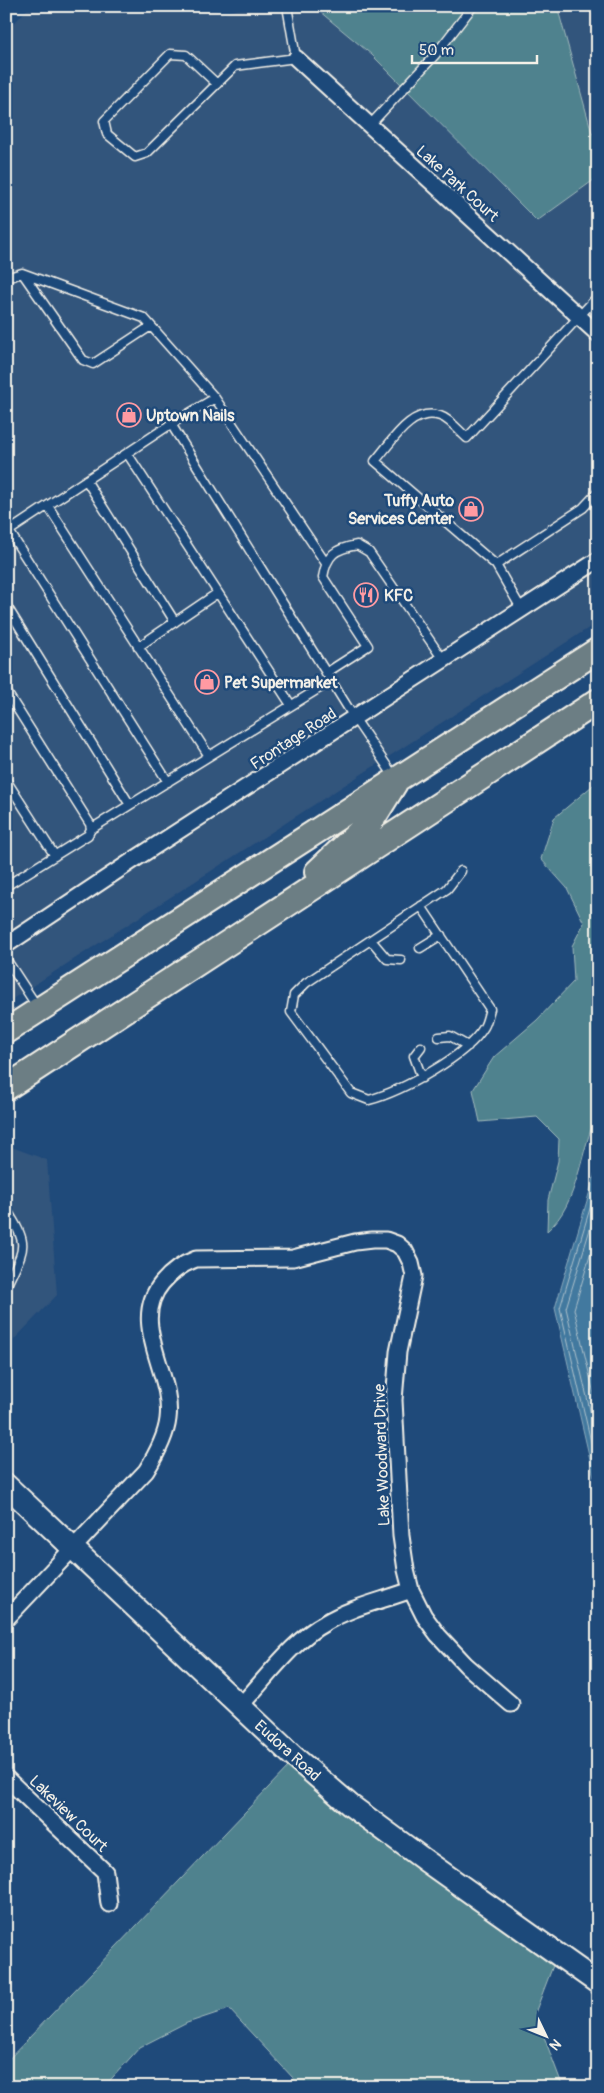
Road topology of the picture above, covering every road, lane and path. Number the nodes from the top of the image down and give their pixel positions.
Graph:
1 (287, 6) edge
2 (473, 6) edge
3 (296, 58) junction
4 (217, 84) junction
5 (369, 126) junction
6 (22, 273) junction
7 (6, 278) edge
8 (598, 296) edge
9 (579, 317) junction
10 (151, 326) junction
11 (598, 334) edge
12 (215, 398) junction
13 (171, 424) junction
14 (127, 453) junction
15 (86, 480) junction
16 (598, 492) edge
17 (48, 506) junction
18 (7, 532) edge
19 (598, 560) edge
20 (325, 562) junction
21 (496, 564) junction
22 (216, 594) junction
23 (6, 605) edge
24 (522, 610) junction
25 (175, 622) junction
26 (138, 647) junction
27 (598, 650) edge
28 (444, 661) junction
29 (329, 677) junction
30 (6, 691) edge
31 (598, 701) edge
32 (291, 706) junction
33 (355, 719) junction
34 (209, 756) junction
35 (6, 780) edge
36 (396, 780) junction
37 (168, 782) junction
38 (130, 805) junction
39 (91, 829) junction
40 (55, 856) junction
41 (461, 871) dead end
42 (6, 886) edge
43 (421, 906) junction
44 (268, 917) junction
45 (441, 935) junction
46 (372, 940) junction
47 (6, 945) edge
48 (420, 948) dead end
49 (6, 959) edge
50 (401, 960) dead end
51 (39, 1010) junction
52 (6, 1031) edge
53 (439, 1037) dead end
54 (468, 1046) junction
55 (420, 1047) dead end
56 (422, 1078) junction
57 (6, 1088) edge
58 (6, 1208) edge
59 (6, 1287) edge
60 (6, 1485) edge
61 (72, 1547) junction
62 (411, 1590) junction
63 (6, 1619) edge
64 (511, 1704) dead end
65 (240, 1706) junction
66 (6, 1778) edge
67 (109, 1904) dead end
68 (598, 1983) edge

1 - 3 lane
2 - 5 lane
3 - 4 lane
3 - 5 street, Lake Park Court
4 - 4 lane
5 - 9 street, Lake Park Court
6 - 7 lane
6 - 10 lane
6 - 10 lane
8 - 9 lane
9 - 11 street, Lake Park Court
9 - 21 lane
10 - 12 lane
12 - 13 lane
12 - 20 lane
13 - 14 lane
13 - 29 lane
14 - 15 lane
14 - 22 lane
15 - 17 lane
15 - 25 lane
16 - 21 lane
17 - 18 lane
17 - 26 lane
18 - 37 lane
19 - 24 street, Frontage Road
20 - 28 lane
20 - 29 lane
21 - 24 lane
22 - 25 lane
22 - 32 lane
23 - 38 lane
24 - 28 street, Frontage Road
25 - 26 lane
26 - 34 lane
27 - 36 main road
28 - 33 street, Frontage Road
29 - 32 lane
29 - 33 lane
30 - 39 lane
31 - 44 main road
32 - 34 lane
33 - 36 lane
33 - 47 street, Frontage Road
34 - 37 lane
35 - 40 lane
36 - 44 main road
36 - 51 main road
37 - 38 lane
38 - 39 lane
39 - 40 lane
40 - 42 lane
41 - 43 lane
43 - 45 lane
43 - 46 lane
44 - 57 main road
45 - 48 lane
45 - 54 lane
46 - 50 lane
46 - 56 lane
49 - 51 lane
51 - 52 main road
53 - 54 lane
54 - 56 lane
55 - 56 lane
58 - 59 lane
60 - 61 street, Eudora Road
61 - 62 street, Lake Woodward Drive
61 - 63 street, Lake Woodward Drive
61 - 65 street, Eudora Road
62 - 64 street, Lake Woodward Drive
62 - 65 street
65 - 68 street, Eudora Road
66 - 67 street, Lakeview Court

